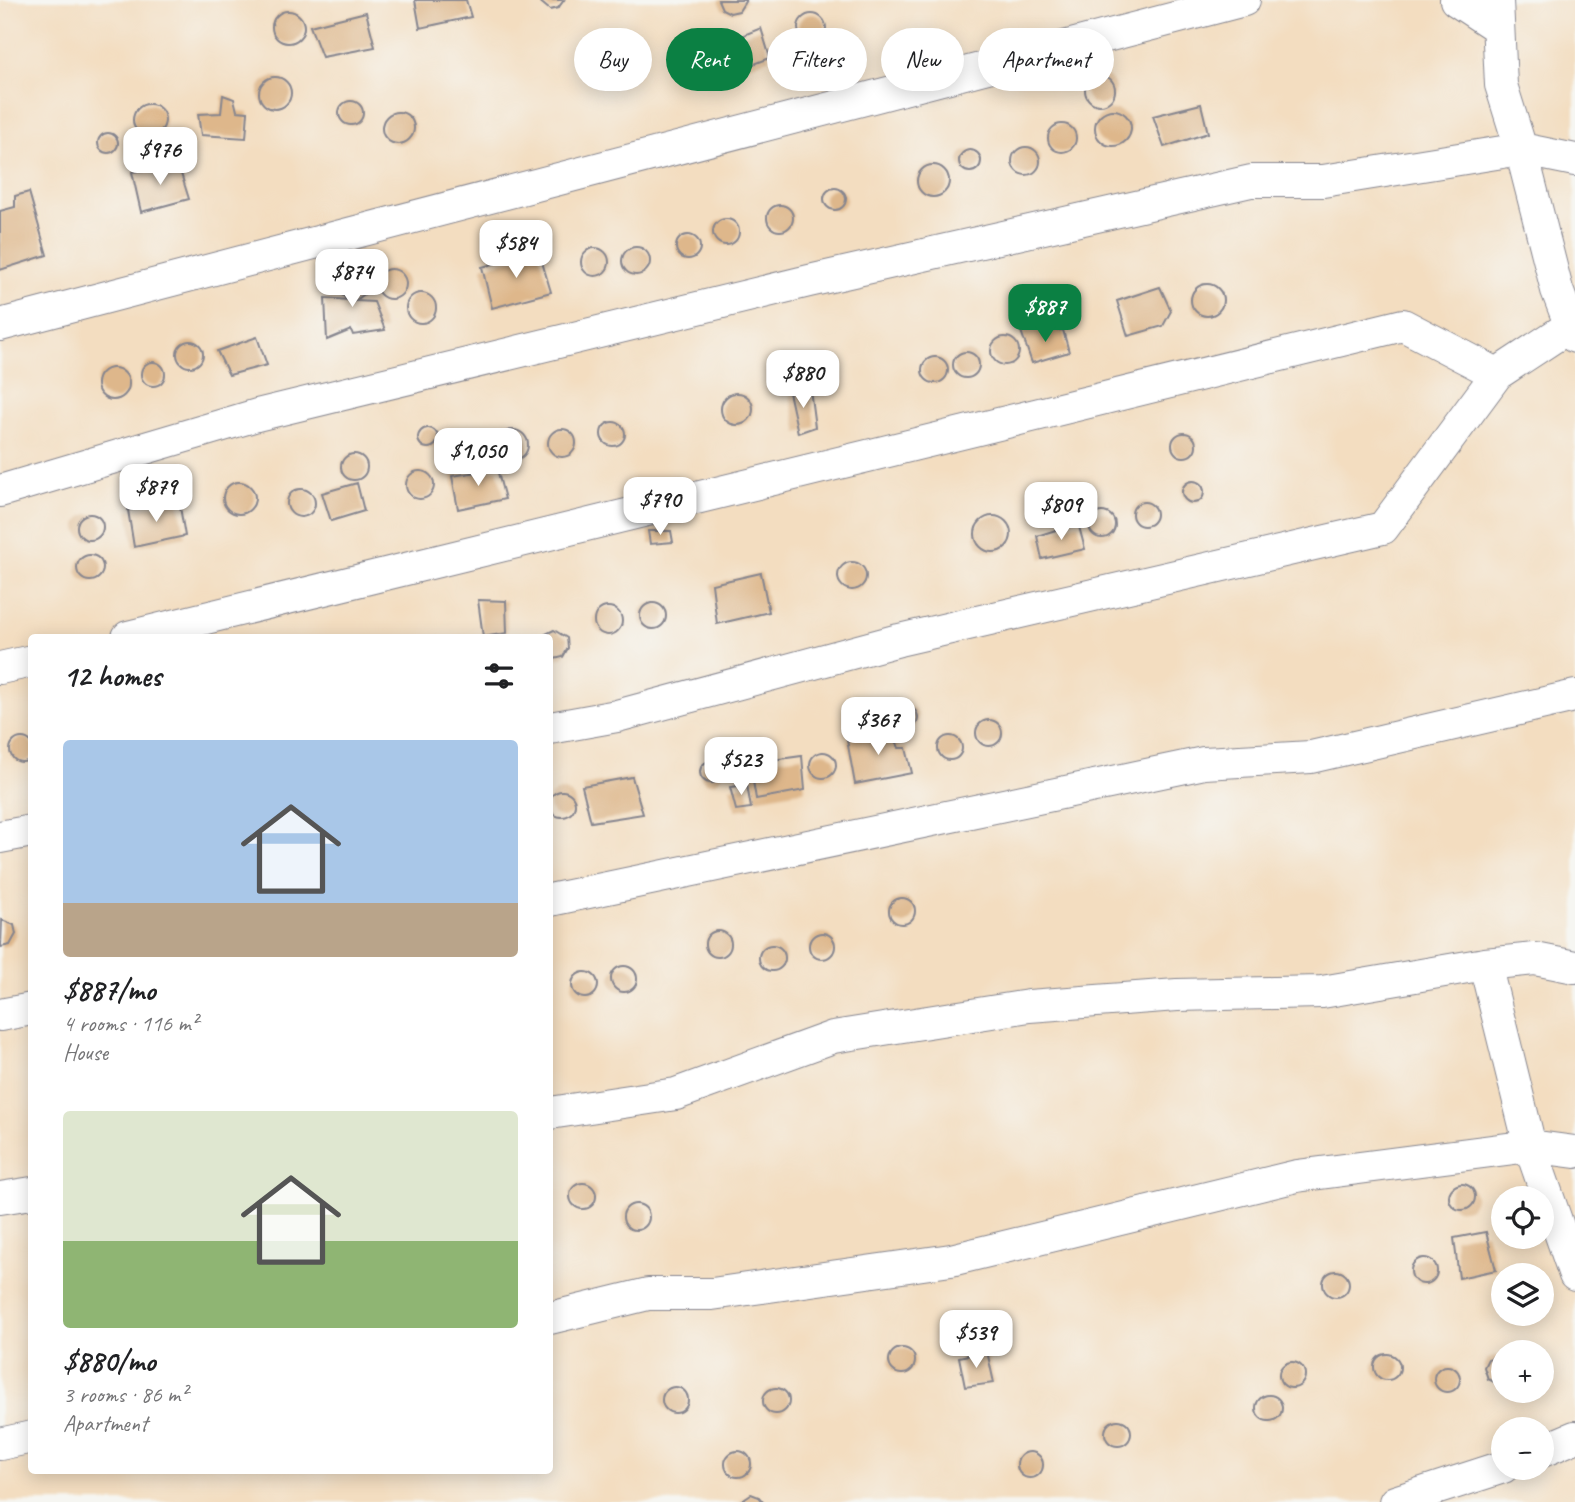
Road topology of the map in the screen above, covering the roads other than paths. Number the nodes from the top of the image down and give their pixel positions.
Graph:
1 (1244, 0) edge
2 (1456, 0) edge
3 (1497, 14) edge
4 (1521, 149) junction
5 (1575, 160) edge
6 (0, 325) edge
7 (1574, 334) edge
8 (1497, 374) junction
9 (0, 491) edge
10 (140, 634) edge
11 (28, 662) edge
12 (0, 668) edge
13 (1575, 696) edge
14 (553, 727) edge
15 (28, 832) edge
16 (0, 837) edge
17 (553, 899) edge
18 (1485, 964) junction
19 (1575, 967) edge
20 (28, 1010) edge
21 (0, 1015) edge
22 (553, 1114) edge
23 (1530, 1146) junction
24 (1575, 1152) edge
25 (28, 1194) edge
26 (0, 1198) edge
27 (1575, 1275) edge
28 (553, 1317) edge
29 (1575, 1437) edge
30 (28, 1438) edge
31 (0, 1444) edge
32 (1554, 1446) edge
33 (1491, 1471) edge
34 (1395, 1502) edge

1 - 6 street
2 - 3 street
3 - 4 street
4 - 5 street
4 - 7 street
4 - 9 street
7 - 8 street
8 - 10 street
8 - 14 street
11 - 12 street
13 - 17 street
15 - 16 street
18 - 19 street
18 - 22 street
18 - 23 street
20 - 21 street
23 - 24 street
23 - 27 street
23 - 28 street
25 - 26 street
29 - 32 street
30 - 31 street
33 - 34 street

